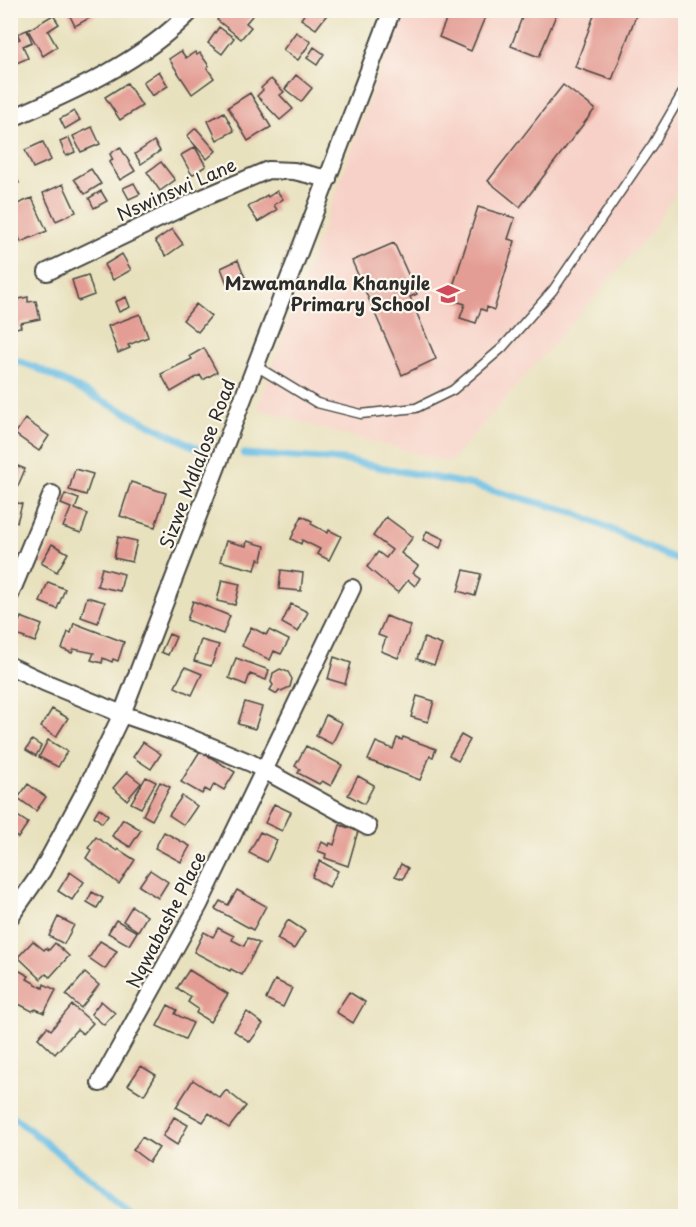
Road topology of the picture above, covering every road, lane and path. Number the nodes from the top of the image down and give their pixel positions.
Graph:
1 (192, 10) edge
2 (392, 10) edge
3 (686, 87) edge
4 (10, 119) edge
5 (328, 179) junction
6 (47, 272) dead end
7 (255, 366) junction
8 (52, 494) dead end
9 (352, 588) dead end
10 (10, 595) edge
11 (10, 666) edge
12 (122, 714) junction
13 (265, 772) junction
14 (368, 827) dead end
15 (10, 917) edge
16 (100, 1083) dead end

1 - 4 street
2 - 5 street, Sizwe Mdlalose Road
3 - 7 lane
5 - 6 street, Nswinswi Lane
5 - 7 street, Sizwe Mdlalose Road
7 - 12 street, Sizwe Mdlalose Road
8 - 10 street
9 - 13 street, Nqwabashe Place
11 - 12 street
12 - 13 street
12 - 15 street, Sizwe Mdlalose Road
13 - 14 street
13 - 16 street, Nqwabashe Place

